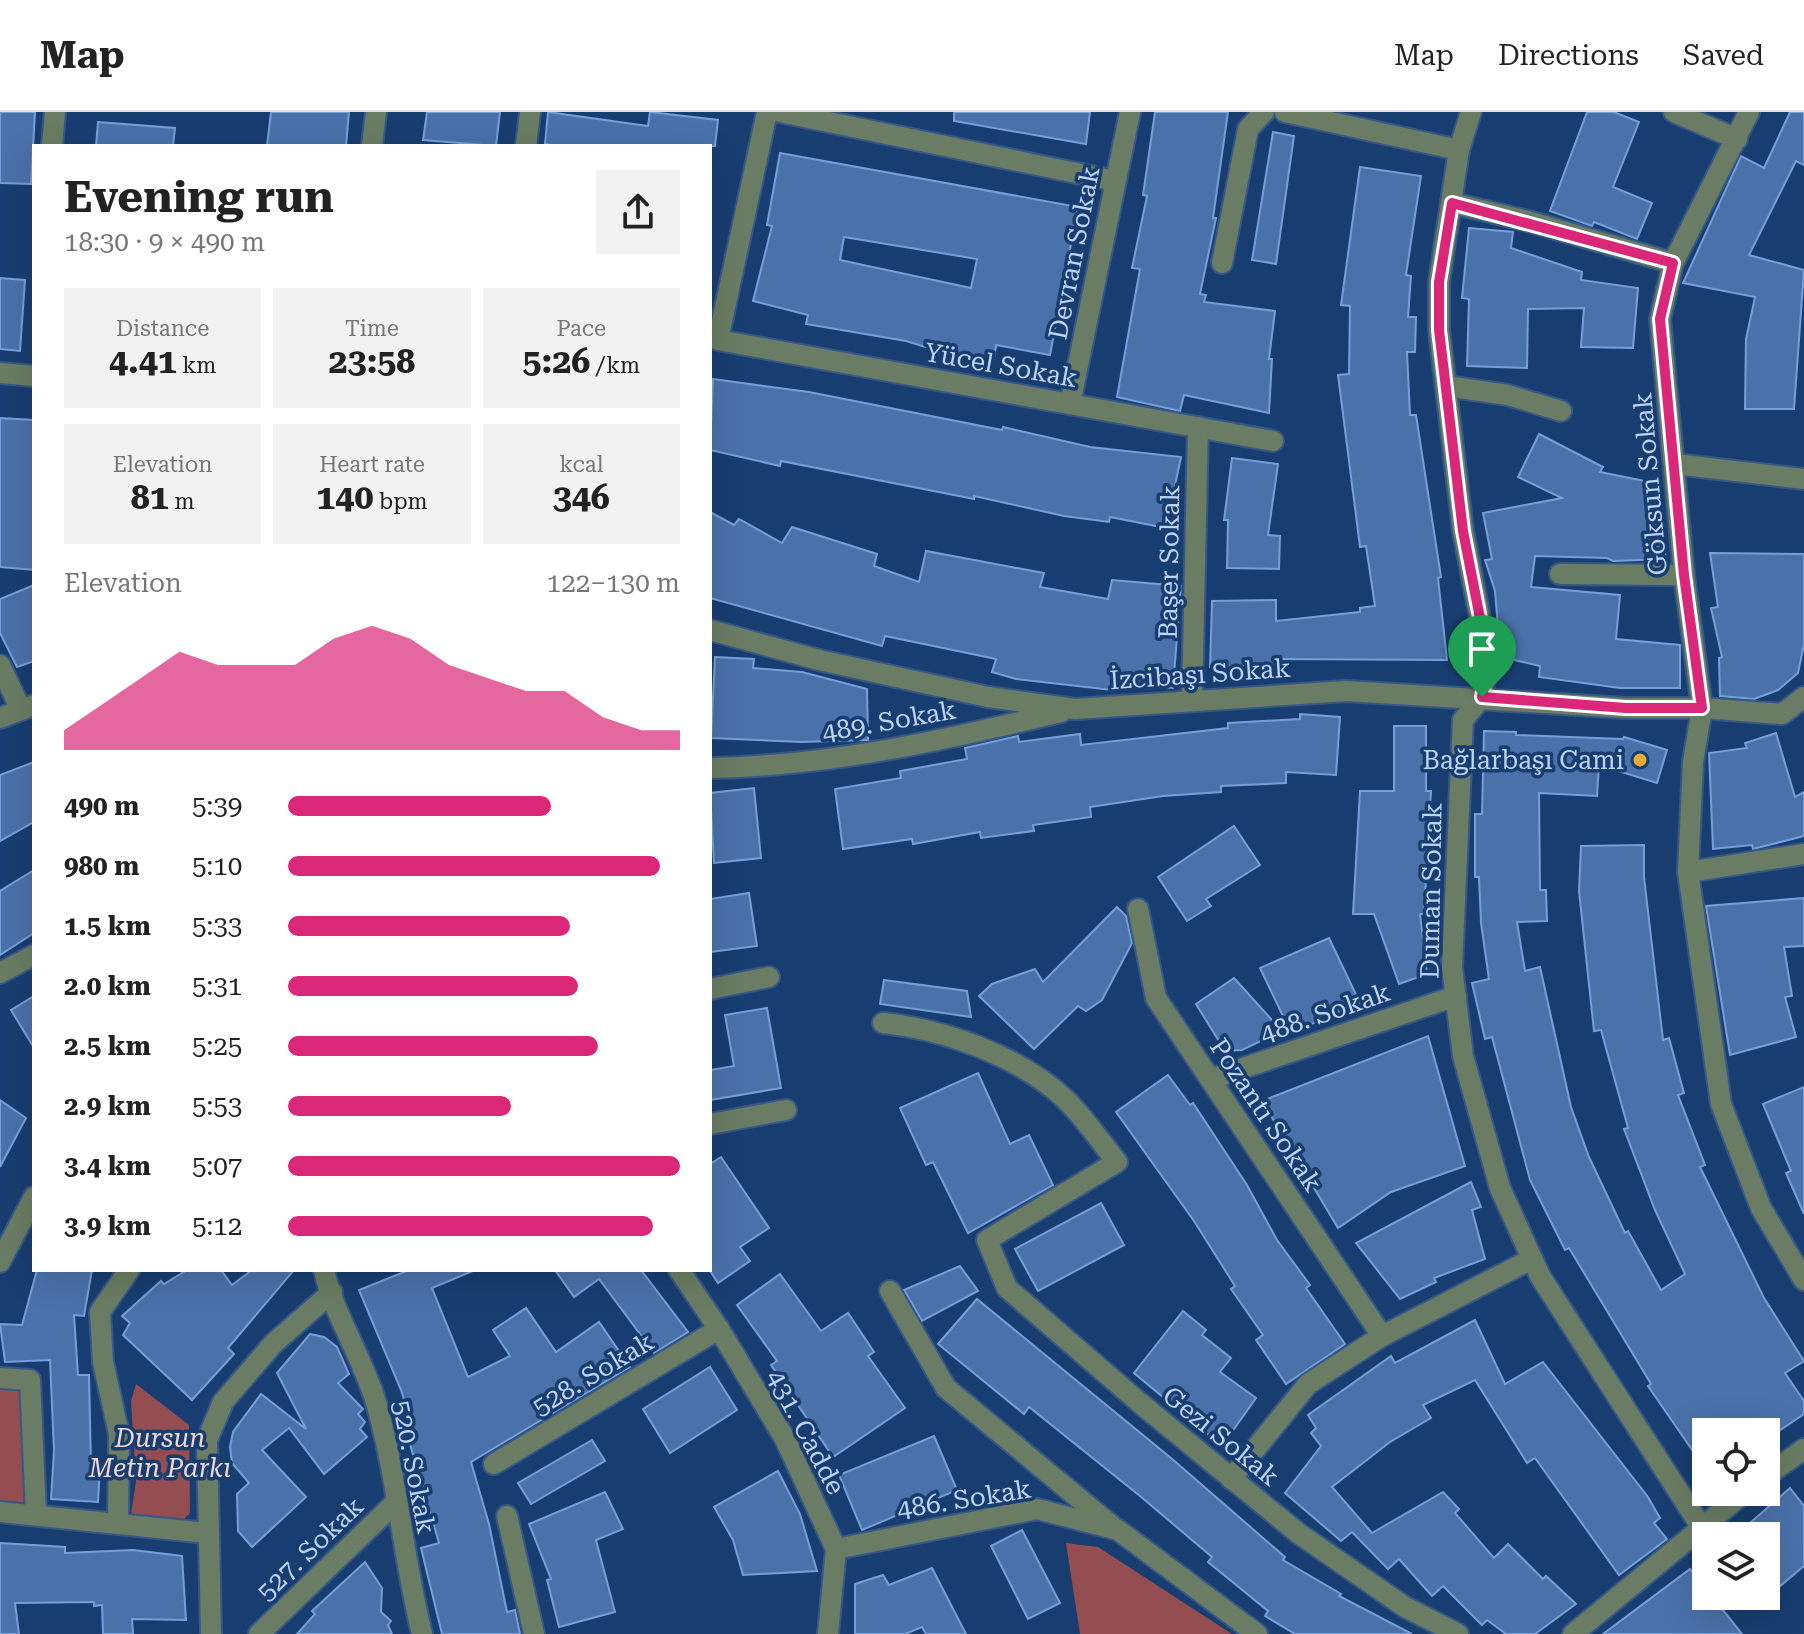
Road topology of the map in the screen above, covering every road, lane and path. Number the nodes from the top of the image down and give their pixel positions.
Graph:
1 (55, 112) edge
2 (376, 112) edge
3 (530, 112) edge
4 (767, 112) edge
5 (780, 112) edge
6 (1130, 112) edge
7 (1264, 112) edge
8 (1285, 112) edge
9 (1471, 112) edge
10 (1674, 112) edge
11 (1749, 112) edge
12 (1737, 139) junction
13 (52, 144) edge
14 (372, 144) edge
15 (526, 144) edge
16 (1459, 150) junction
17 (1115, 181) junction
18 (1452, 203) junction
19 (1222, 263) dead end
20 (1673, 263) junction
21 (0, 373) edge
22 (32, 376) edge
23 (1446, 386) junction
24 (1070, 404) junction
25 (1561, 411) dead end
26 (1198, 427) junction
27 (1273, 441) dead end
28 (1675, 464) junction
29 (1804, 479) edge
30 (1560, 574) dead end
31 (1684, 575) junction
32 (712, 631) edge
33 (0, 665) edge
34 (1482, 697) junction
35 (1804, 697) edge
36 (1192, 699) junction
37 (27, 708) edge
38 (1702, 708) junction
39 (1075, 709) junction
40 (0, 718) edge
41 (712, 768) edge
42 (1804, 854) edge
43 (1688, 872) junction
44 (1138, 909) dead end
45 (32, 956) edge
46 (0, 973) edge
47 (769, 977) dead end
48 (712, 989) edge
49 (1456, 996) junction
50 (883, 1023) dead end
51 (1211, 1079) junction
52 (786, 1110) dead end
53 (712, 1124) edge
54 (32, 1201) edge
55 (1532, 1259) junction
56 (0, 1262) edge
57 (128, 1272) edge
58 (325, 1272) edge
59 (680, 1272) edge
60 (1804, 1280) edge
61 (890, 1291) dead end
62 (332, 1292) junction
63 (719, 1329) junction
64 (1382, 1336) junction
65 (0, 1378) edge
66 (1804, 1449) edge
67 (494, 1464) dead end
68 (1780, 1466) edge
69 (1231, 1479) junction
70 (397, 1501) junction
71 (1728, 1506) edge
72 (0, 1512) edge
73 (36, 1515) junction
74 (507, 1516) dead end
75 (1698, 1522) edge
76 (1709, 1522) edge
77 (118, 1523) junction
78 (1118, 1530) junction
79 (207, 1533) junction
80 (1692, 1536) edge
81 (836, 1549) junction
82 (211, 1634) edge
83 (259, 1634) edge
84 (422, 1634) edge
85 (534, 1634) edge
86 (828, 1634) edge
87 (1257, 1634) edge
88 (1458, 1634) edge
89 (1573, 1634) edge

1 - 13 street
2 - 14 street
3 - 15 street
4 - 24 street, Yücel Sokak
5 - 17 street
6 - 17 street, Devran Sokak
7 - 19 street
8 - 16 street
9 - 16 street, Duman Sokak
10 - 12 street
11 - 12 street, Göksun Sokak
12 - 20 street, Göksun Sokak
16 - 18 street, Duman Sokak
17 - 24 street, Devran Sokak
18 - 20 street
18 - 23 street, Duman Sokak
20 - 28 street, Göksun Sokak
21 - 22 street
23 - 25 street
23 - 34 street, Duman Sokak
24 - 26 street, Yücel Sokak
26 - 27 street, Yücel Sokak
26 - 36 street, Başer Sokak
28 - 29 street
28 - 31 street, Göksun Sokak
30 - 31 street
31 - 38 street, Göksun Sokak
32 - 39 street, İzcibaşı Sokak
33 - 37 street
34 - 36 street, İzcibaşı Sokak
34 - 38 street, İzcibaşı Sokak
34 - 49 street, Duman Sokak
35 - 38 street, İzcibaşı Sokak
36 - 39 street, İzcibaşı Sokak
37 - 40 street
38 - 43 street, Göksun Sokak
39 - 41 street, 489. Sokak
42 - 43 street
43 - 60 street, Göksun Sokak
44 - 51 street, Pozantı Sokak
45 - 46 street
47 - 48 street
49 - 51 street, 488. Sokak
49 - 55 street, Duman Sokak
50 - 69 street, Gezi Sokak
51 - 64 street, Pozantı Sokak
52 - 53 street
54 - 56 street
55 - 64 street
55 - 75 street, Duman Sokak
57 - 77 street
58 - 62 street, 520. Sokak
59 - 63 street, 431. Cadde
61 - 78 street
62 - 70 street, 520. Sokak
62 - 79 street
63 - 67 street, 528. Sokak
63 - 81 street, 431. Cadde
64 - 69 street
65 - 73 street
66 - 68 street
69 - 88 street, Gezi Sokak
70 - 83 street, 527. Sokak
70 - 84 street, 520. Sokak
71 - 76 street
72 - 73 street
73 - 77 street
74 - 85 street
77 - 79 street
78 - 81 street, 486. Sokak
78 - 87 street, 486. Sokak
79 - 82 street
80 - 89 street
81 - 86 street

